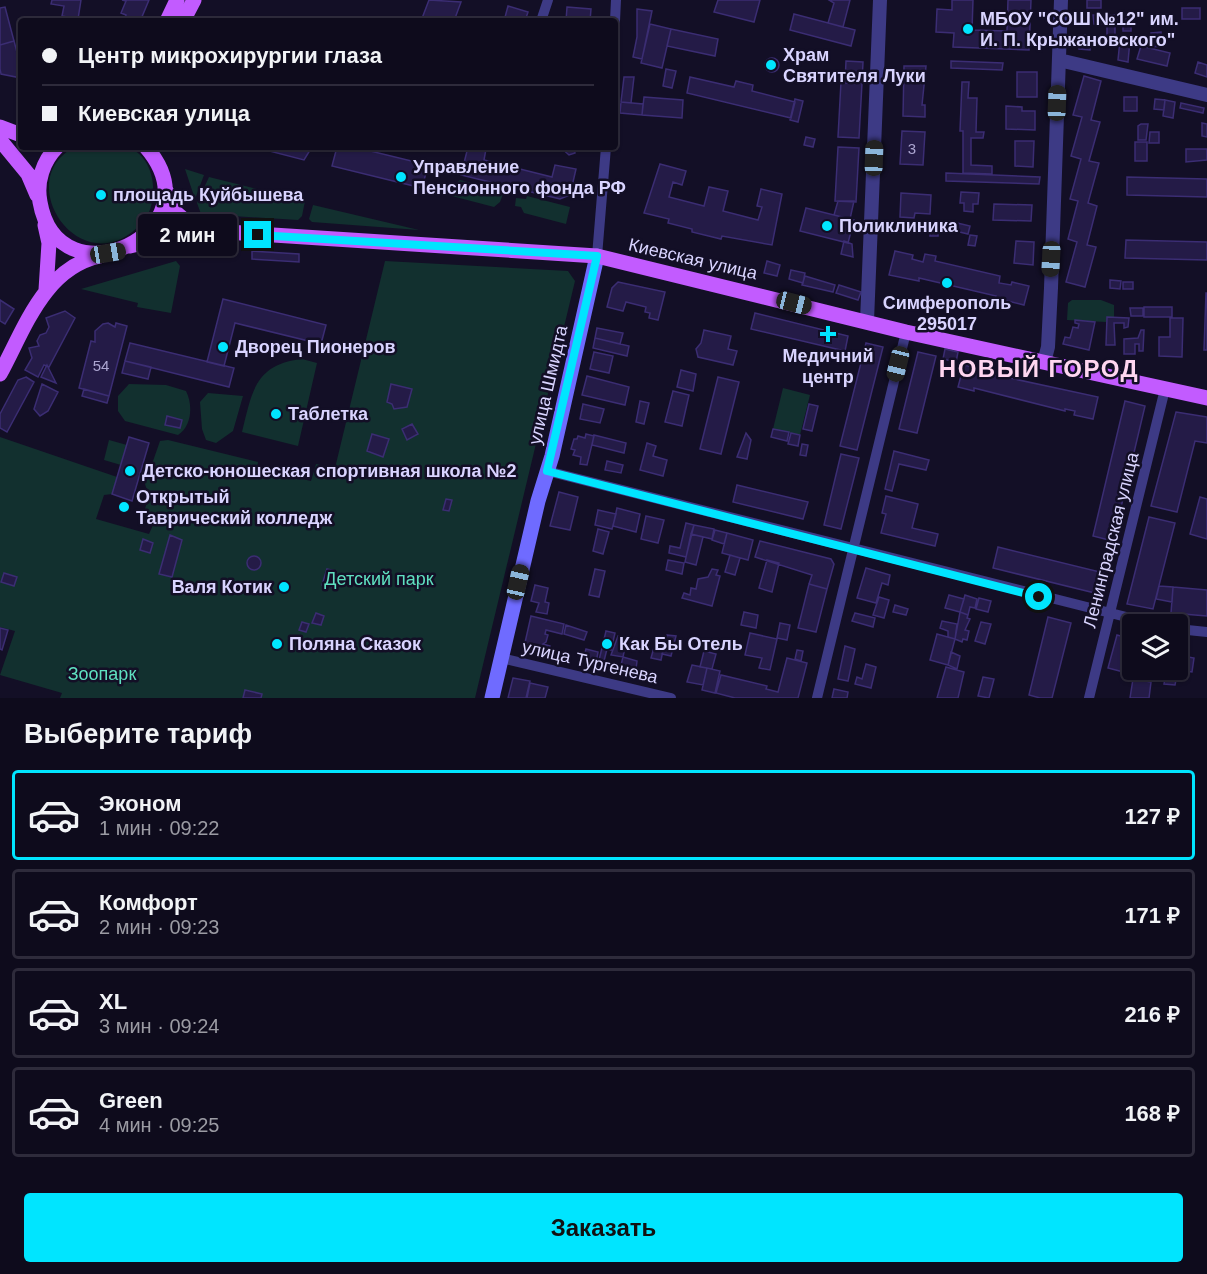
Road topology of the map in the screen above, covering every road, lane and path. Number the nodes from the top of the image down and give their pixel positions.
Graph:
1 (177, 0) edge
2 (194, 0) edge
3 (548, 0) edge
4 (616, 0) edge
5 (880, 0) edge
6 (1060, 0) edge
7 (168, 18) edge
8 (185, 18) edge
9 (542, 18) edge
10 (615, 18) edge
11 (1059, 60) junction
12 (1207, 95) edge
13 (0, 127) edge
14 (18, 134) edge
15 (0, 140) edge
16 (55, 150) edge
17 (149, 150) edge
18 (606, 150) edge
19 (164, 185) junction
20 (40, 204) junction
21 (196, 230) junction
22 (125, 249) junction
23 (597, 256) junction
24 (46, 291) junction
25 (867, 321) junction
26 (906, 332) junction
27 (1044, 362) junction
28 (0, 374) edge
29 (1165, 389) junction
30 (1207, 398) edge
31 (547, 471) junction
32 (854, 549) junction
33 (1110, 614) junction
34 (1122, 617) edge
35 (1188, 630) edge
36 (1207, 632) edge
37 (501, 658) junction
38 (492, 698) edge
39 (671, 698) edge
40 (817, 698) edge
41 (1089, 698) edge

1 - 7 main road
2 - 8 main road
3 - 9 street
4 - 10 street
5 - 25 street
6 - 11 street
11 - 12 street
11 - 27 street
13 - 14 main road
15 - 20 main road
16 - 20 main road
17 - 19 main road
18 - 23 street, улица Шмидта
19 - 21 main road
19 - 22 main road
20 - 22 main road
20 - 24 main road
21 - 22 main road, Киевская улица
21 - 23 main road, Киевская улица
22 - 24 main road
23 - 25 main road, Киевская улица
23 - 31 main road, улица Шмидта
24 - 28 main road
25 - 26 main road, Киевская улица
26 - 27 main road, Киевская улица
26 - 32 street
27 - 29 main road, Киевская улица
29 - 30 main road, Киевская улица
29 - 33 street, Ленинградская улица
31 - 32 street
31 - 37 main road, улица Шмидта
32 - 33 street
32 - 40 street
33 - 34 street
33 - 41 street, Ленинградская улица
35 - 36 street
37 - 38 main road, улица Шмидта
37 - 39 street, улица Тургенева

